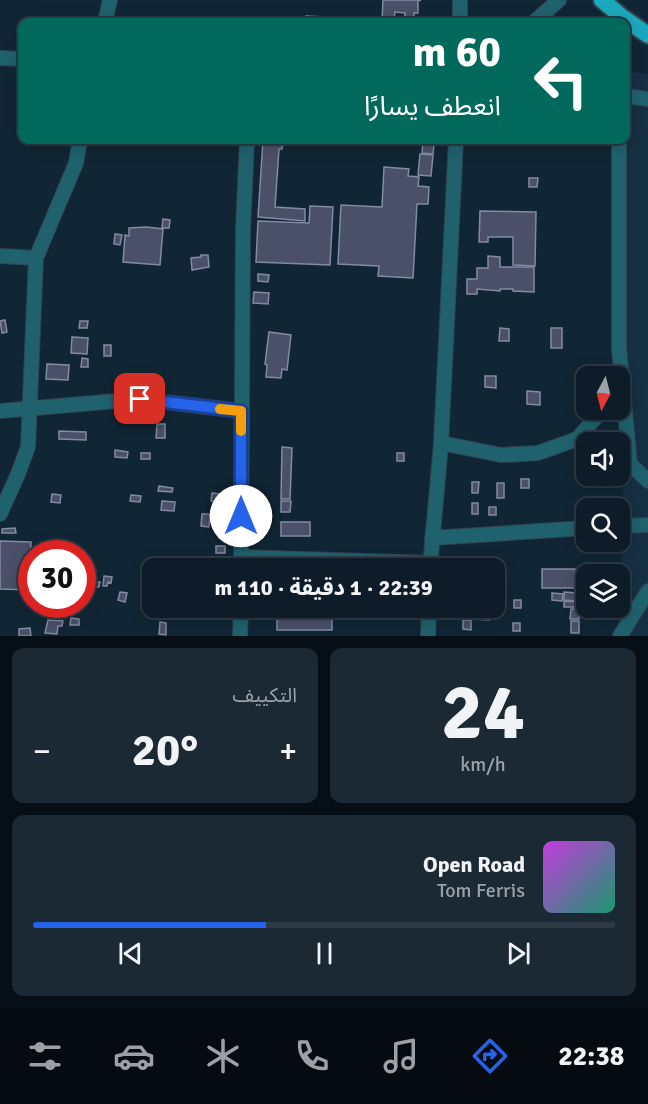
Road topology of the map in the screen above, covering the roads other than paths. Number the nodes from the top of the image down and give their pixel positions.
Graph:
1 (110, 0) edge
2 (460, 0) edge
3 (559, 0) edge
4 (603, 0) edge
5 (106, 18) edge
6 (460, 18) edge
7 (539, 18) edge
8 (620, 18) edge
9 (630, 25) edge
10 (648, 35) edge
11 (0, 58) edge
12 (18, 59) edge
13 (630, 97) edge
14 (648, 99) edge
15 (79, 144) edge
16 (247, 144) edge
17 (456, 144) edge
18 (619, 144) edge
19 (0, 256) edge
20 (36, 258) junction
21 (619, 348) junction
22 (613, 366) edge
23 (29, 410) junction
24 (0, 411) edge
25 (241, 411) junction
26 (594, 420) edge
27 (441, 443) junction
28 (648, 481) edge
29 (0, 514) edge
30 (648, 525) edge
31 (630, 526) edge
32 (576, 529) edge
33 (432, 538) junction
34 (241, 558) edge
35 (431, 558) edge
36 (648, 591) edge
37 (241, 618) edge
38 (429, 618) edge
39 (240, 636) edge
40 (428, 636) edge
41 (620, 636) edge

1 - 5 street
2 - 6 street
3 - 7 street
4 - 8 highway
9 - 10 highway
11 - 12 street
13 - 14 street
15 - 20 street
16 - 25 street
17 - 27 street
18 - 21 street
19 - 20 street
20 - 23 street
21 - 22 street
21 - 28 street
23 - 24 street
23 - 25 street
23 - 29 street
25 - 34 street
26 - 27 street
27 - 33 street
30 - 31 street
32 - 33 street
33 - 35 street
36 - 41 street
37 - 39 street
38 - 40 street

